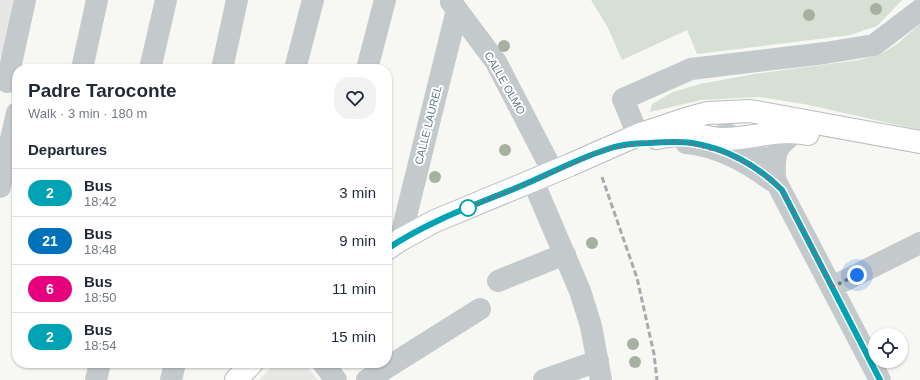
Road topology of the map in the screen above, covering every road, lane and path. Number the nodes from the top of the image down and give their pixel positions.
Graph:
1 (25, 0) edge
2 (97, 0) edge
3 (166, 0) edge
4 (237, 0) edge
5 (313, 0) edge
6 (385, 0) edge
7 (453, 5) edge
8 (920, 10) edge
9 (83, 64) edge
10 (151, 64) edge
11 (223, 64) edge
12 (296, 64) edge
13 (368, 64) edge
14 (8, 82) edge
15 (762, 114) junction
16 (796, 132) junction
17 (12, 134) edge
18 (643, 136) junction
19 (729, 136) junction
20 (920, 142) edge
21 (920, 154) edge
22 (562, 168) junction
23 (773, 180) junction
24 (533, 181) junction
25 (0, 186) edge
26 (392, 238) edge
27 (392, 242) edge
28 (920, 243) edge
29 (565, 254) junction
30 (498, 281) dead end
31 (832, 287) junction
32 (480, 308) dead end
33 (392, 364) edge
34 (99, 368) edge
35 (174, 368) edge
36 (247, 368) edge
37 (327, 368) edge
38 (386, 368) edge
39 (600, 371) edge
40 (96, 380) edge
41 (171, 380) edge
42 (236, 380) edge
43 (336, 380) edge
44 (367, 380) edge
45 (544, 380) edge
46 (880, 380) edge

1 - 14 street
2 - 9 street
3 - 10 street
4 - 11 street
5 - 12 street
6 - 13 street
7 - 22 street, CALLE OLMO
7 - 26 street, CALLE LAUREL
8 - 18 street
15 - 18 main road
15 - 19 street
15 - 20 main road
16 - 19 main road
16 - 21 main road
16 - 23 street
17 - 25 street
18 - 19 main road
18 - 19 street
18 - 22 main road, bridge
18 - 23 street
19 - 23 street
22 - 24 main road
23 - 31 street
24 - 27 main road
24 - 29 street
28 - 31 street
29 - 30 street
29 - 39 street
31 - 46 street
32 - 33 street
34 - 40 street
35 - 41 street
36 - 42 main road
37 - 43 street
38 - 44 street
39 - 45 street

